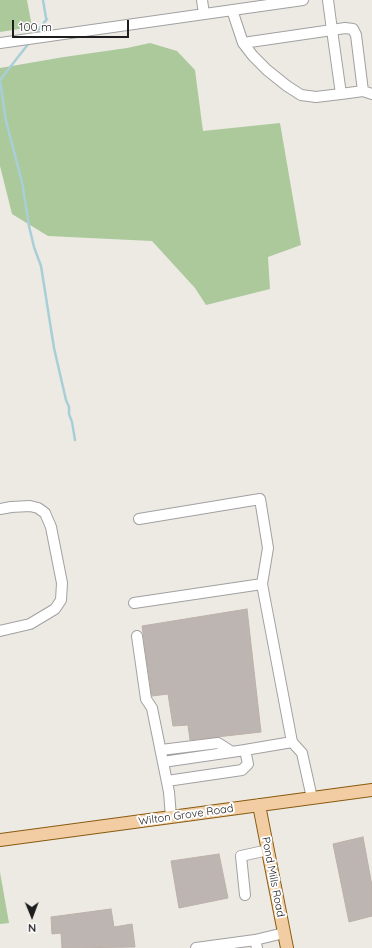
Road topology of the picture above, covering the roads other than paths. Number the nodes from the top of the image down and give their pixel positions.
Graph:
1 (202, 0) edge
2 (303, 0) edge
3 (328, 0) edge
4 (232, 10) junction
5 (204, 14) junction
6 (332, 30) junction
7 (0, 43) edge
8 (243, 43) junction
9 (367, 92) edge
10 (341, 94) junction
11 (0, 509) edge
12 (139, 519) dead end
13 (262, 584) junction
14 (134, 603) dead end
15 (0, 631) edge
16 (137, 636) dead end
17 (292, 742) junction
18 (161, 750) junction
19 (245, 750) junction
20 (232, 752) junction
21 (163, 762) junction
22 (167, 781) junction
23 (372, 790) edge
24 (312, 798) junction
25 (259, 805) junction
26 (171, 817) junction
27 (0, 840) edge
28 (268, 850) junction
29 (245, 894) dead end
30 (284, 933) junction
31 (256, 944) edge
32 (196, 948) edge
33 (287, 948) edge

1 - 5 street
2 - 4 street
3 - 6 street
4 - 5 street
4 - 8 street
5 - 7 street
6 - 8 street
6 - 9 street
6 - 10 street
8 - 10 street
9 - 10 street
11 - 15 street
12 - 13 street
13 - 14 street
13 - 17 street
16 - 18 street
17 - 19 street
17 - 24 street
18 - 20 street
18 - 21 street
19 - 20 street
19 - 22 street
20 - 21 street
21 - 22 street
22 - 26 street
23 - 24 main road, Wilton Grove Road
24 - 25 main road, Wilton Grove Road
25 - 26 main road, Wilton Grove Road
25 - 28 main road, Pond Mills Road
26 - 27 main road, Wilton Grove Road
28 - 29 street
28 - 30 main road, Pond Mills Road
30 - 31 street
30 - 33 main road, Pond Mills Road
31 - 32 street

